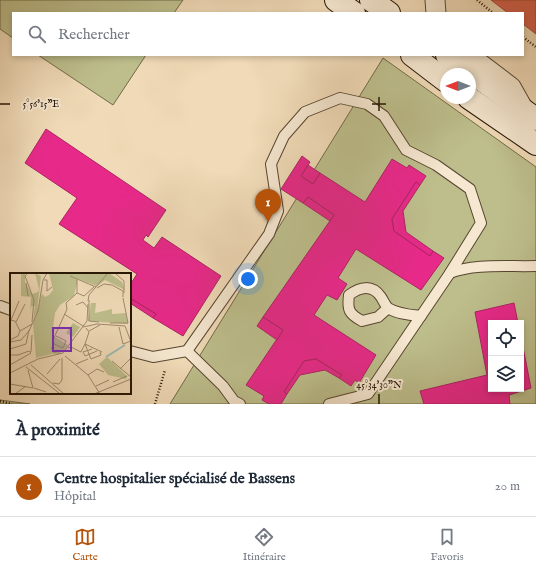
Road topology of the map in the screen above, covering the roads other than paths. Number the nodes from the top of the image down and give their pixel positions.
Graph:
1 (336, 0) edge
2 (371, 0) edge
3 (435, 0) edge
4 (353, 12) edge
5 (388, 12) edge
6 (436, 12) edge
7 (413, 56) edge
8 (448, 56) edge
9 (470, 56) edge
10 (440, 76) edge
11 (476, 103) edge
12 (531, 115) edge
13 (536, 144) edge
14 (536, 266) edge
15 (450, 273) junction
16 (0, 306) edge
17 (388, 308) dead end
18 (10, 310) edge
19 (421, 316) junction
20 (131, 351) edge
21 (187, 351) junction
22 (240, 404) edge
23 (329, 404) edge

1 - 4 main road
2 - 5 main road
3 - 6 street
7 - 10 main road
8 - 12 main road
9 - 12 street
11 - 13 main road
14 - 15 lane
15 - 19 lane
15 - 21 lane
16 - 18 lane
17 - 19 lane
19 - 23 lane
20 - 21 lane
21 - 22 lane

